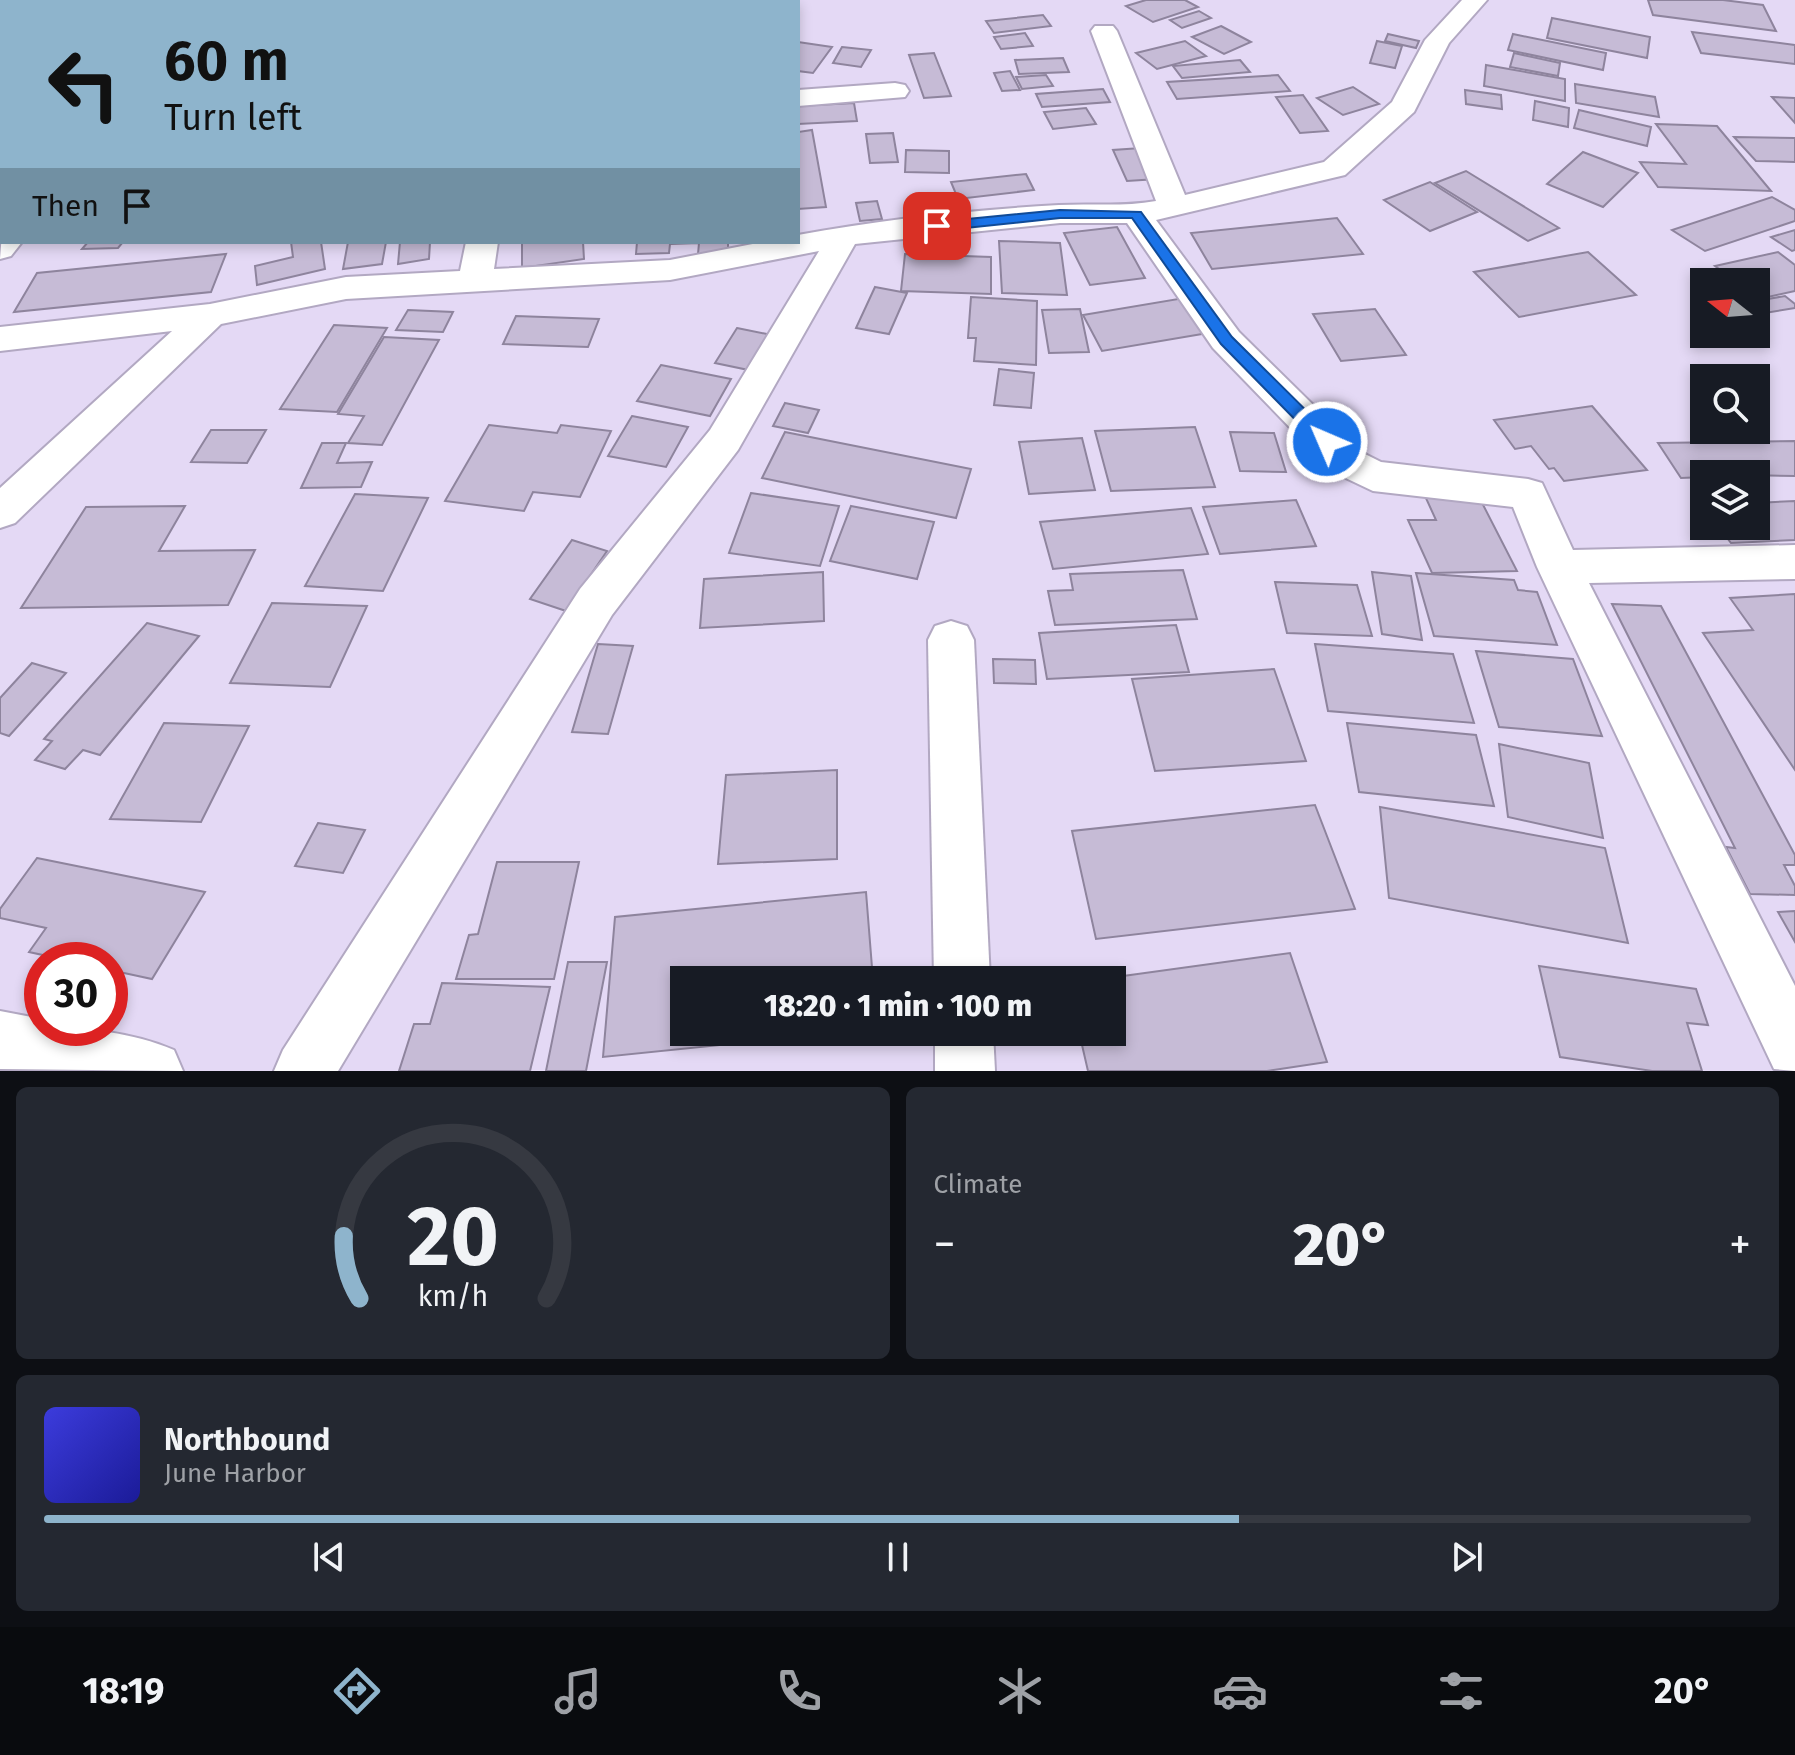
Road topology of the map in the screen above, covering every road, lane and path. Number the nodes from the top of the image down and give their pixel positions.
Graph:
1 (1475, 0) edge
2 (1104, 31) dead end
3 (895, 91) dead end
4 (800, 98) edge
5 (1174, 207) junction
6 (1136, 214) junction
7 (844, 236) junction
8 (482, 244) edge
9 (475, 283) junction
10 (210, 315) junction
11 (0, 339) edge
12 (0, 512) edge
13 (1795, 562) edge
14 (1559, 567) junction
15 (951, 640) dead end
16 (962, 966) edge
17 (0, 1040) edge
18 (964, 1046) edge
19 (1795, 1048) edge
20 (153, 1071) edge
21 (304, 1071) edge
22 (965, 1071) edge

1 - 5 street
2 - 5 street
3 - 4 street
5 - 6 street
6 - 7 street
6 - 14 street
7 - 9 street
7 - 21 street
8 - 9 street
9 - 10 street
10 - 11 street
10 - 12 street
13 - 14 street
14 - 19 street
15 - 16 street
17 - 20 street
18 - 22 street

